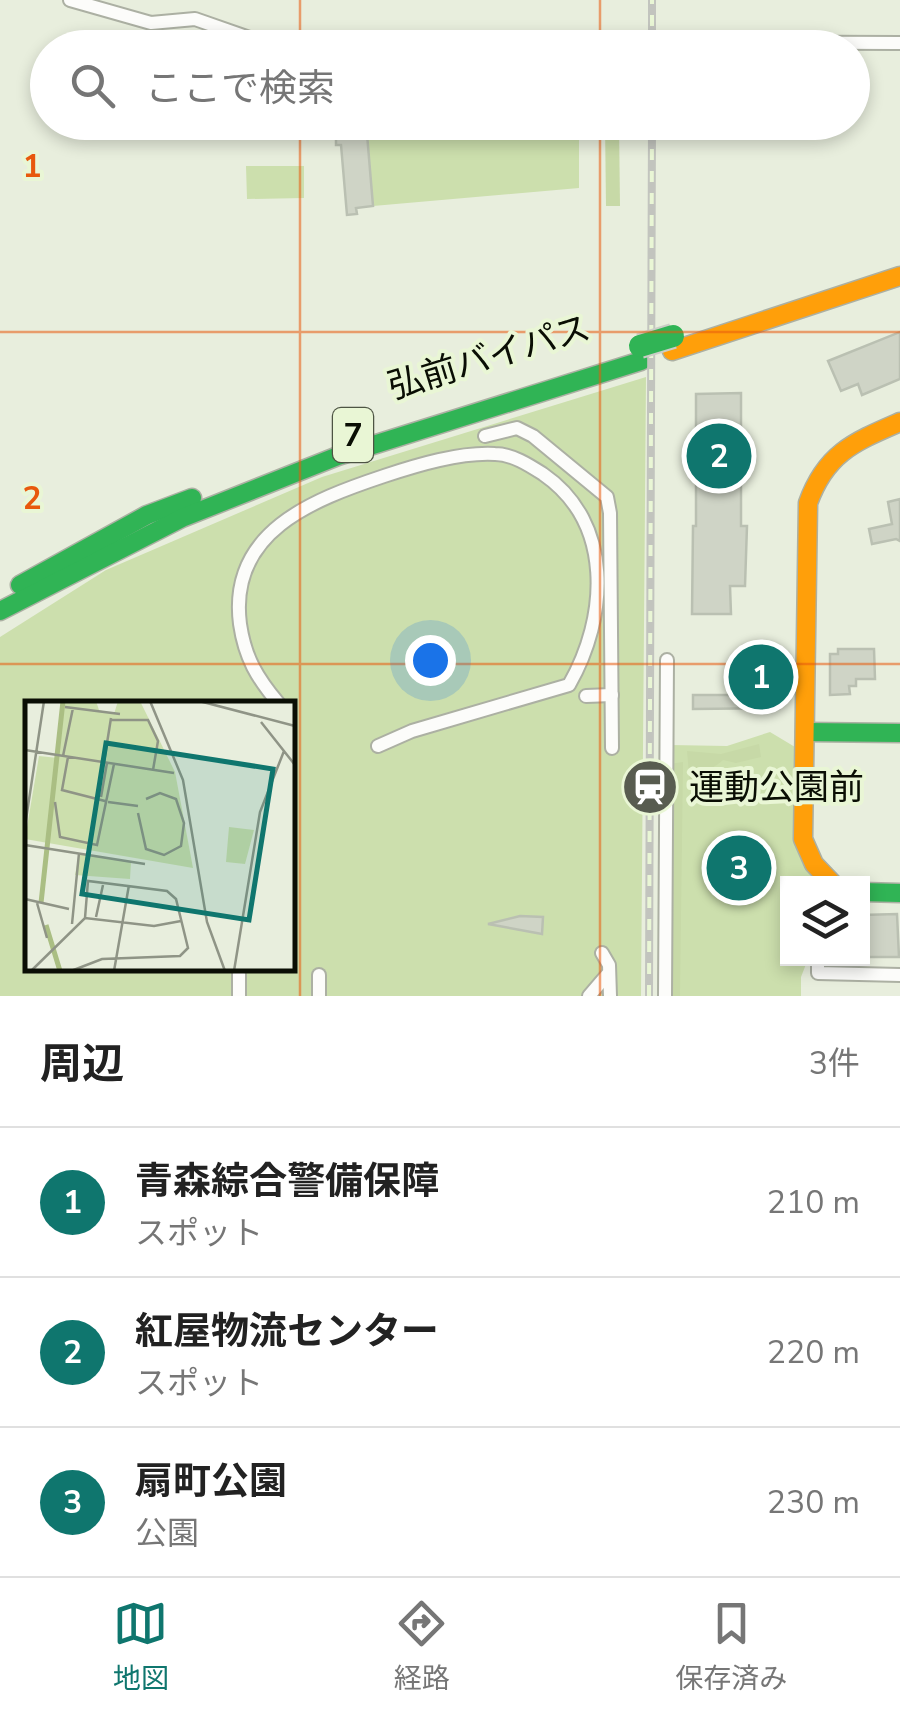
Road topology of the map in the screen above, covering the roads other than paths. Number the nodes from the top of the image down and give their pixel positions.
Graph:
1 (70, 0) edge
2 (228, 30) edge
3 (870, 42) edge
4 (900, 42) edge
5 (900, 260) edge
6 (900, 276) edge
7 (672, 344) junction
8 (900, 422) edge
9 (485, 436) dead end
10 (579, 472) junction
11 (562, 487) junction
12 (80, 560) junction
13 (0, 586) edge
14 (0, 596) edge
15 (0, 611) edge
16 (0, 627) edge
17 (667, 660) dead end
18 (612, 695) junction
19 (586, 696) dead end
20 (276, 701) edge
21 (804, 732) junction
22 (900, 733) edge
23 (378, 746) dead end
24 (612, 748) dead end
25 (826, 876) edge
26 (870, 892) edge
27 (900, 893) edge
28 (602, 954) dead end
29 (818, 966) edge
30 (240, 974) dead end
31 (900, 974) edge
32 (319, 975) dead end
33 (607, 975) junction
34 (239, 996) edge
35 (319, 996) edge
36 (589, 996) edge
37 (610, 996) edge
38 (666, 996) edge

1 - 2 street
3 - 4 street
5 - 7 main road, 弘前バイパス / 7
6 - 7 main road, 弘前バイパス / 7
7 - 12 main road, 弘前バイパス / 7, bridge
8 - 21 main road
9 - 10 street
10 - 11 street
10 - 18 street
11 - 20 street
11 - 23 street
12 - 13 main road, 7
12 - 14 main road, 弘前バイパス / 7
12 - 15 main road, 弘前バイパス / 7
12 - 16 main road, 7
17 - 38 street
18 - 19 street
18 - 24 street
21 - 22 main road
21 - 25 main road
26 - 27 main road
28 - 33 street
29 - 31 street
30 - 34 street
32 - 35 street
33 - 36 street
33 - 37 street

